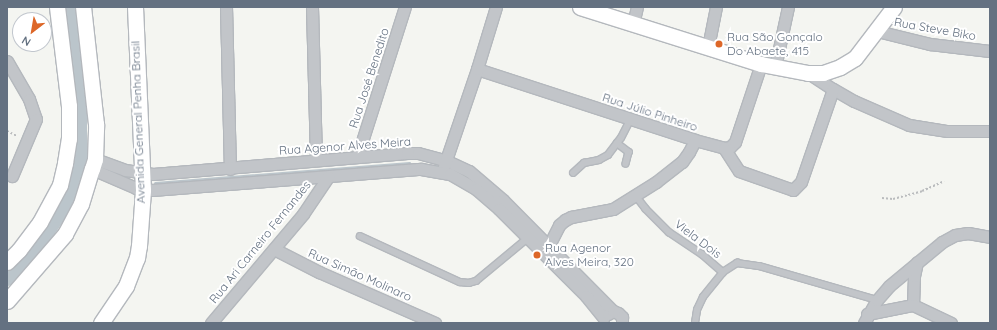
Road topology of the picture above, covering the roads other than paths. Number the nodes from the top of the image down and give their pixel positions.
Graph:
1 (58, 7) edge
2 (83, 7) edge
3 (135, 7) edge
4 (226, 7) edge
5 (312, 7) edge
6 (405, 7) edge
7 (496, 7) edge
8 (580, 7) edge
9 (637, 7) edge
10 (716, 7) edge
11 (788, 7) edge
12 (894, 7) edge
13 (633, 24) junction
14 (877, 31) junction
15 (708, 48) junction
16 (990, 51) edge
17 (7, 61) edge
18 (760, 64) junction
19 (775, 66) junction
20 (477, 70) junction
21 (808, 73) junction
22 (833, 90) junction
23 (631, 118) junction
24 (990, 131) edge
25 (694, 140) junction
26 (616, 143) junction
27 (724, 148) junction
28 (418, 153) junction
29 (357, 157) junction
30 (316, 160) junction
31 (445, 160) junction
32 (94, 164) junction
33 (626, 164) dead end
34 (230, 169) junction
35 (421, 169) junction
36 (442, 172) junction
37 (142, 173) junction
38 (573, 174) dead end
39 (12, 176) dead end
40 (328, 177) junction
41 (143, 190) junction
42 (636, 196) junction
43 (360, 236) dead end
44 (990, 236) edge
45 (528, 238) junction
46 (548, 245) junction
47 (274, 249) junction
48 (7, 262) edge
49 (917, 262) junction
50 (723, 272) junction
51 (877, 300) junction
52 (7, 301) edge
53 (913, 305) junction
54 (607, 317) edge
55 (865, 319) edge
56 (622, 320) edge
57 (101, 323) edge
58 (211, 323) edge
59 (435, 323) edge
60 (632, 323) edge
61 (695, 323) edge
62 (952, 323) edge

1 - 48 street
2 - 32 street
3 - 37 street, Avenida General Penha Brasil
4 - 34 street
5 - 30 street
6 - 29 street, Rua José Benedito
7 - 20 street
8 - 13 street
9 - 13 street
10 - 15 street
11 - 19 street
12 - 14 street
13 - 15 street
14 - 16 street, Rua Steve Biko
14 - 21 street
15 - 18 street
17 - 39 street
18 - 19 street
18 - 27 street
19 - 21 street
20 - 23 street, Rua Júlio Pinheiro
20 - 31 street
21 - 22 street
22 - 24 street
22 - 27 street
23 - 25 street, Rua Júlio Pinheiro
23 - 26 lane
25 - 27 street, Rua Júlio Pinheiro
25 - 42 street
26 - 33 lane
26 - 38 lane
28 - 29 street, Rua Agenor Alves Meira
28 - 31 street, Rua Agenor Alves Meira
28 - 35 street
29 - 30 street, Rua Agenor Alves Meira
30 - 34 street, Rua Agenor Alves Meira
31 - 36 street
31 - 46 street, Rua Agenor Alves Meira
32 - 37 street, Rua Agenor Alves Meira
32 - 41 street
32 - 52 street
34 - 37 street, Rua Agenor Alves Meira
35 - 36 street
35 - 40 street
36 - 45 street
37 - 41 street, Avenida General Penha Brasil
40 - 41 street
40 - 47 street, Rua Ari Carneiro Fernandes
41 - 57 street, Avenida General Penha Brasil
42 - 46 street
42 - 50 lane, Viela Dois
43 - 45 lane
44 - 49 street
45 - 54 street
46 - 54 street, Rua Agenor Alves Meira
47 - 58 street, Rua Ari Carneiro Fernandes
47 - 59 street, Rua Simão Molinaro
49 - 51 street
49 - 53 street
50 - 51 lane
50 - 61 lane, Viela Dois
51 - 55 street
53 - 55 street
53 - 62 street
54 - 56 street
56 - 60 street

